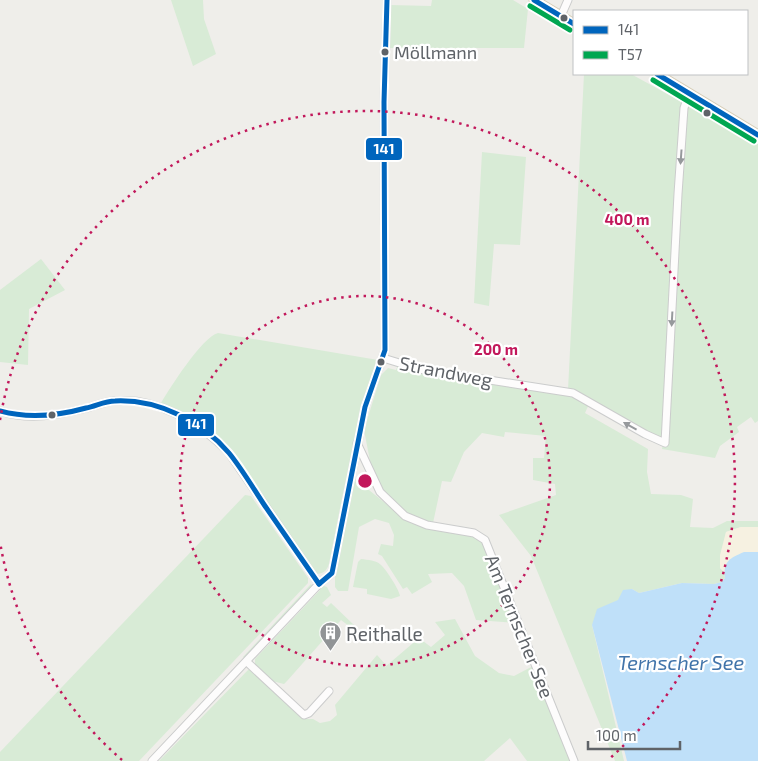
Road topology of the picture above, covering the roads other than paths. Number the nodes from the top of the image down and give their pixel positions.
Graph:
1 (387, 0) edge
2 (534, 0) edge
3 (568, 0) edge
4 (561, 16) junction
5 (573, 23) edge
6 (658, 75) edge
7 (689, 94) junction
8 (758, 135) edge
9 (383, 358) junction
10 (0, 411) edge
11 (357, 443) junction
12 (319, 584) junction
13 (247, 662) junction
14 (329, 691) dead end
15 (152, 761) edge
16 (574, 761) edge

1 - 9 street, Strandweg
2 - 4 main road
3 - 4 street
4 - 5 main road
6 - 7 main road
7 - 8 main road
7 -> 9 street, Strandweg
9 - 11 street, Strandweg
10 - 12 street
11 - 12 street, Strandweg
11 - 16 street, Am Ternscher See
12 - 13 street, Strandweg
13 - 14 street
13 - 15 street, Strandweg

